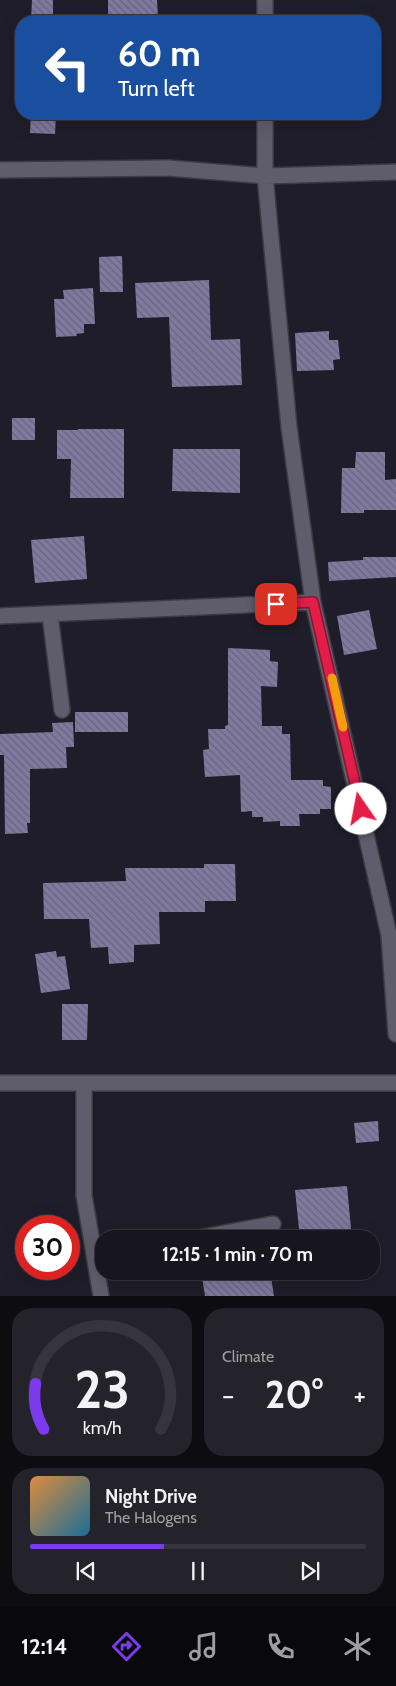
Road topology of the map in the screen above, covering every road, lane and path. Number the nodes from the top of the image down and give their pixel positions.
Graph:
1 (265, 0) edge
2 (265, 15) edge
3 (265, 120) edge
4 (0, 170) edge
5 (396, 172) edge
6 (265, 176) junction
7 (313, 602) junction
8 (50, 615) junction
9 (0, 616) edge
10 (62, 710) dead end
11 (396, 1034) edge
12 (84, 1082) junction
13 (0, 1083) edge
14 (396, 1083) edge
15 (273, 1224) dead end
16 (241, 1230) edge
17 (95, 1242) edge
18 (101, 1280) edge
19 (102, 1296) edge

1 - 2 street
3 - 6 street
4 - 6 street
5 - 6 street
6 - 7 street
7 - 8 street
7 - 11 street
8 - 9 street
8 - 10 street
12 - 13 street
12 - 14 street
12 - 17 street
15 - 16 street
18 - 19 street

